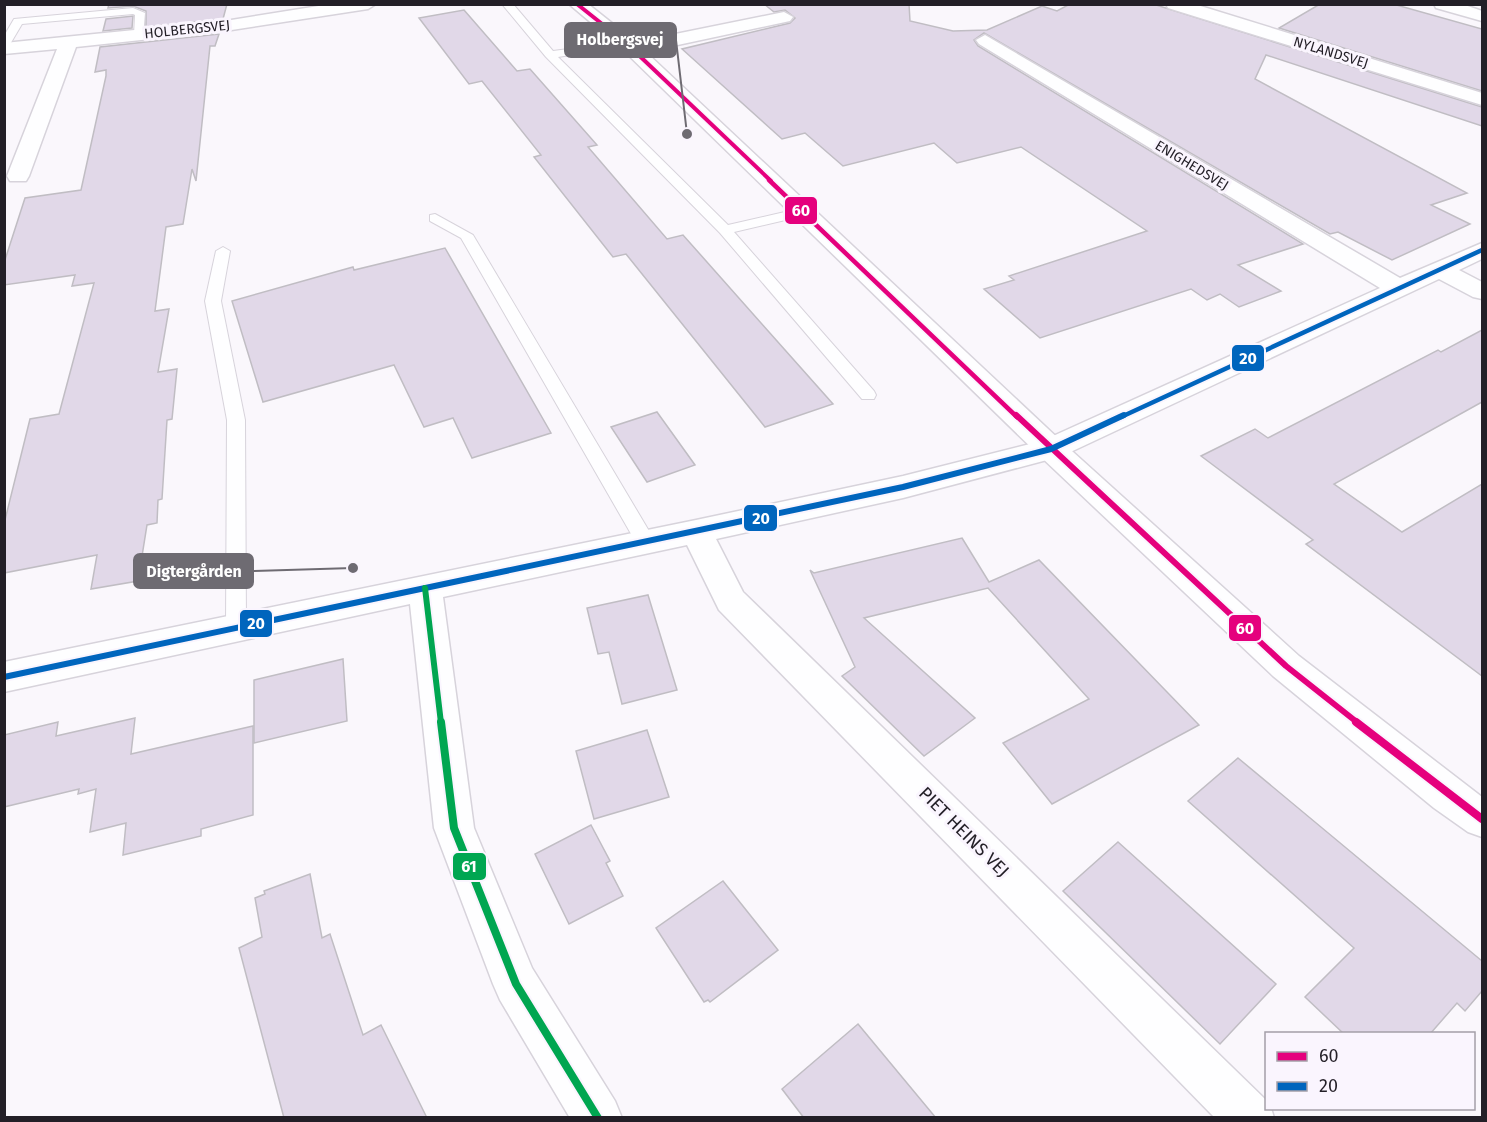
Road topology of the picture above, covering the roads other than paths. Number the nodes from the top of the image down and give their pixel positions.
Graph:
1 (368, 4) edge
2 (507, 4) edge
3 (578, 4) edge
4 (1442, 4) edge
5 (1179, 5) edge
6 (1482, 16) edge
7 (784, 17) dead end
8 (139, 35) junction
9 (985, 40) dead end
10 (69, 42) junction
11 (629, 46) junction
12 (4, 48) edge
13 (550, 55) junction
14 (1482, 99) edge
15 (18, 176) dead end
16 (802, 212) junction
17 (435, 218) dead end
18 (724, 230) junction
19 (223, 250) dead end
20 (1482, 250) edge
21 (1441, 270) junction
22 (1400, 289) junction
23 (1482, 292) edge
24 (868, 395) dead end
25 (1051, 449) junction
26 (696, 532) junction
27 (645, 541) junction
28 (425, 588) junction
29 (236, 627) junction
30 (4, 677) edge
31 (1482, 819) edge
32 (598, 1118) edge
33 (1250, 1118) edge

1 - 8 street, HOLBERGSVEJ
2 - 13 lane
3 - 11 street
4 - 6 street
5 - 14 street, NYLANDSVEJ
7 - 11 street
8 - 10 street, HOLBERGSVEJ
8 - 12 lane
9 - 22 street, ENIGHEDSVEJ
10 - 12 street, HOLBERGSVEJ
10 - 15 street
11 - 13 lane
11 - 16 street
13 - 18 lane
16 - 18 lane
16 - 25 street
17 - 27 lane
18 - 24 lane
19 - 29 lane
20 - 21 street
21 - 22 street
21 - 23 street
22 - 25 street
25 - 26 street
25 - 31 street
26 - 27 street
26 - 33 street, PIET HEINS VEJ
27 - 28 street
28 - 29 street
28 - 32 street
29 - 30 street

